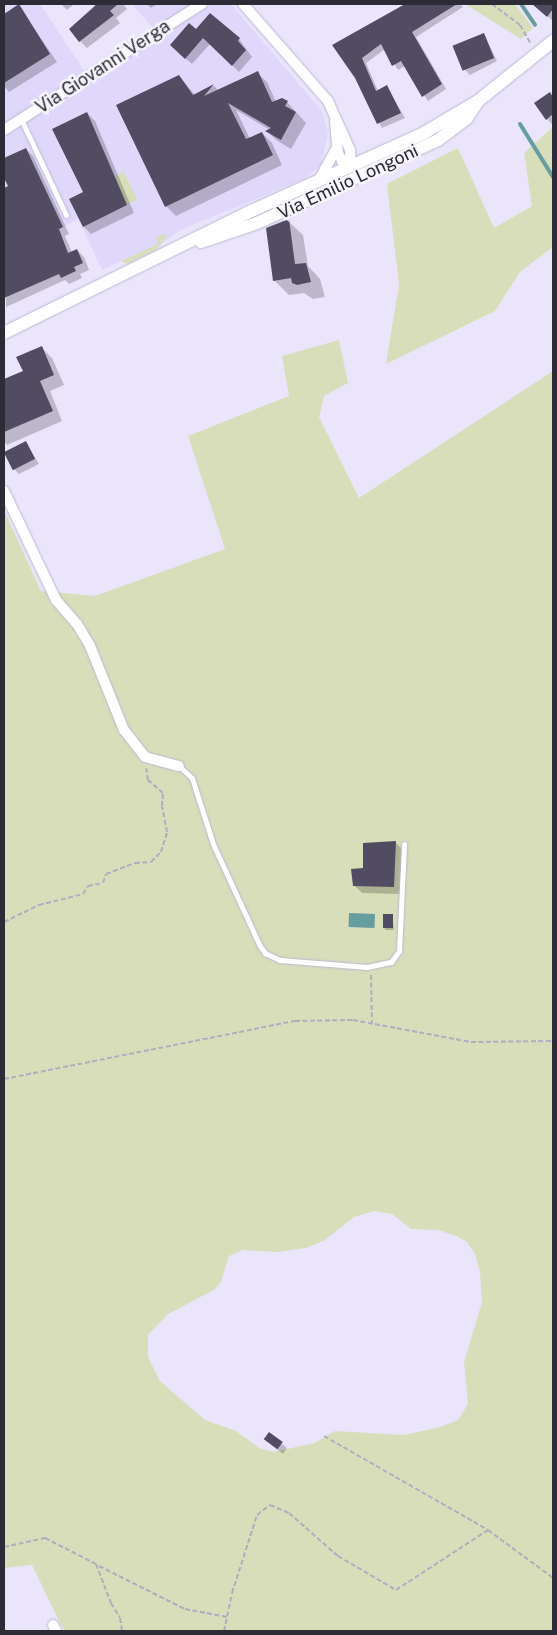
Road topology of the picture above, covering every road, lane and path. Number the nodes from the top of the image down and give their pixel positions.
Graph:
1 (202, 4) edge
2 (243, 4) edge
3 (492, 4) edge
4 (553, 41) edge
5 (538, 55) junction
6 (478, 101) junction
7 (21, 119) junction
8 (4, 130) edge
9 (438, 140) junction
10 (342, 144) junction
11 (379, 156) junction
12 (349, 169) junction
13 (317, 182) junction
14 (66, 215) dead end
15 (257, 223) junction
16 (180, 248) junction
17 (4, 333) edge
18 (4, 490) edge
19 (145, 757) junction
20 (179, 766) joint
21 (404, 844) dead end
22 (4, 922) edge
23 (370, 966) junction
24 (372, 1022) junction
25 (553, 1041) edge
26 (4, 1079) edge
27 (324, 1436) dead end
28 (488, 1530) junction
29 (4, 1546) edge
30 (99, 1566) junction
31 (553, 1578) edge
32 (227, 1617) junction
33 (122, 1631) edge
34 (224, 1631) edge

1 - 7 street, Via Giovanni Verga
2 - 10 street
3 - 5 path
4 - 5 street, Via Emilio Longoni
5 - 6 street, Via Emilio Longoni
6 - 9 street, Via Emilio Longoni
6 - 11 street, Via Emilio Longoni
7 - 8 street, Via Giovanni Verga
7 - 14 lane
9 - 12 street, Via Emilio Longoni
9 - 15 street, Via Emilio Longoni
10 - 11 street
10 - 12 street
10 - 13 street
11 - 12 street, Via Emilio Longoni
12 - 13 street, Via Emilio Longoni
12 - 15 street, Via Emilio Longoni
13 - 16 street, Via Emilio Longoni
15 - 16 street, Via Emilio Longoni
16 - 17 street, Via Emilio Longoni
18 - 19 street
19 - 20 street
19 - 22 path
20 - 23 lane
21 - 23 lane
23 - 24 path
24 - 25 path
24 - 26 path
27 - 28 path
28 - 31 path
28 - 32 path
29 - 30 path
30 - 32 path
30 - 33 path
32 - 34 path

